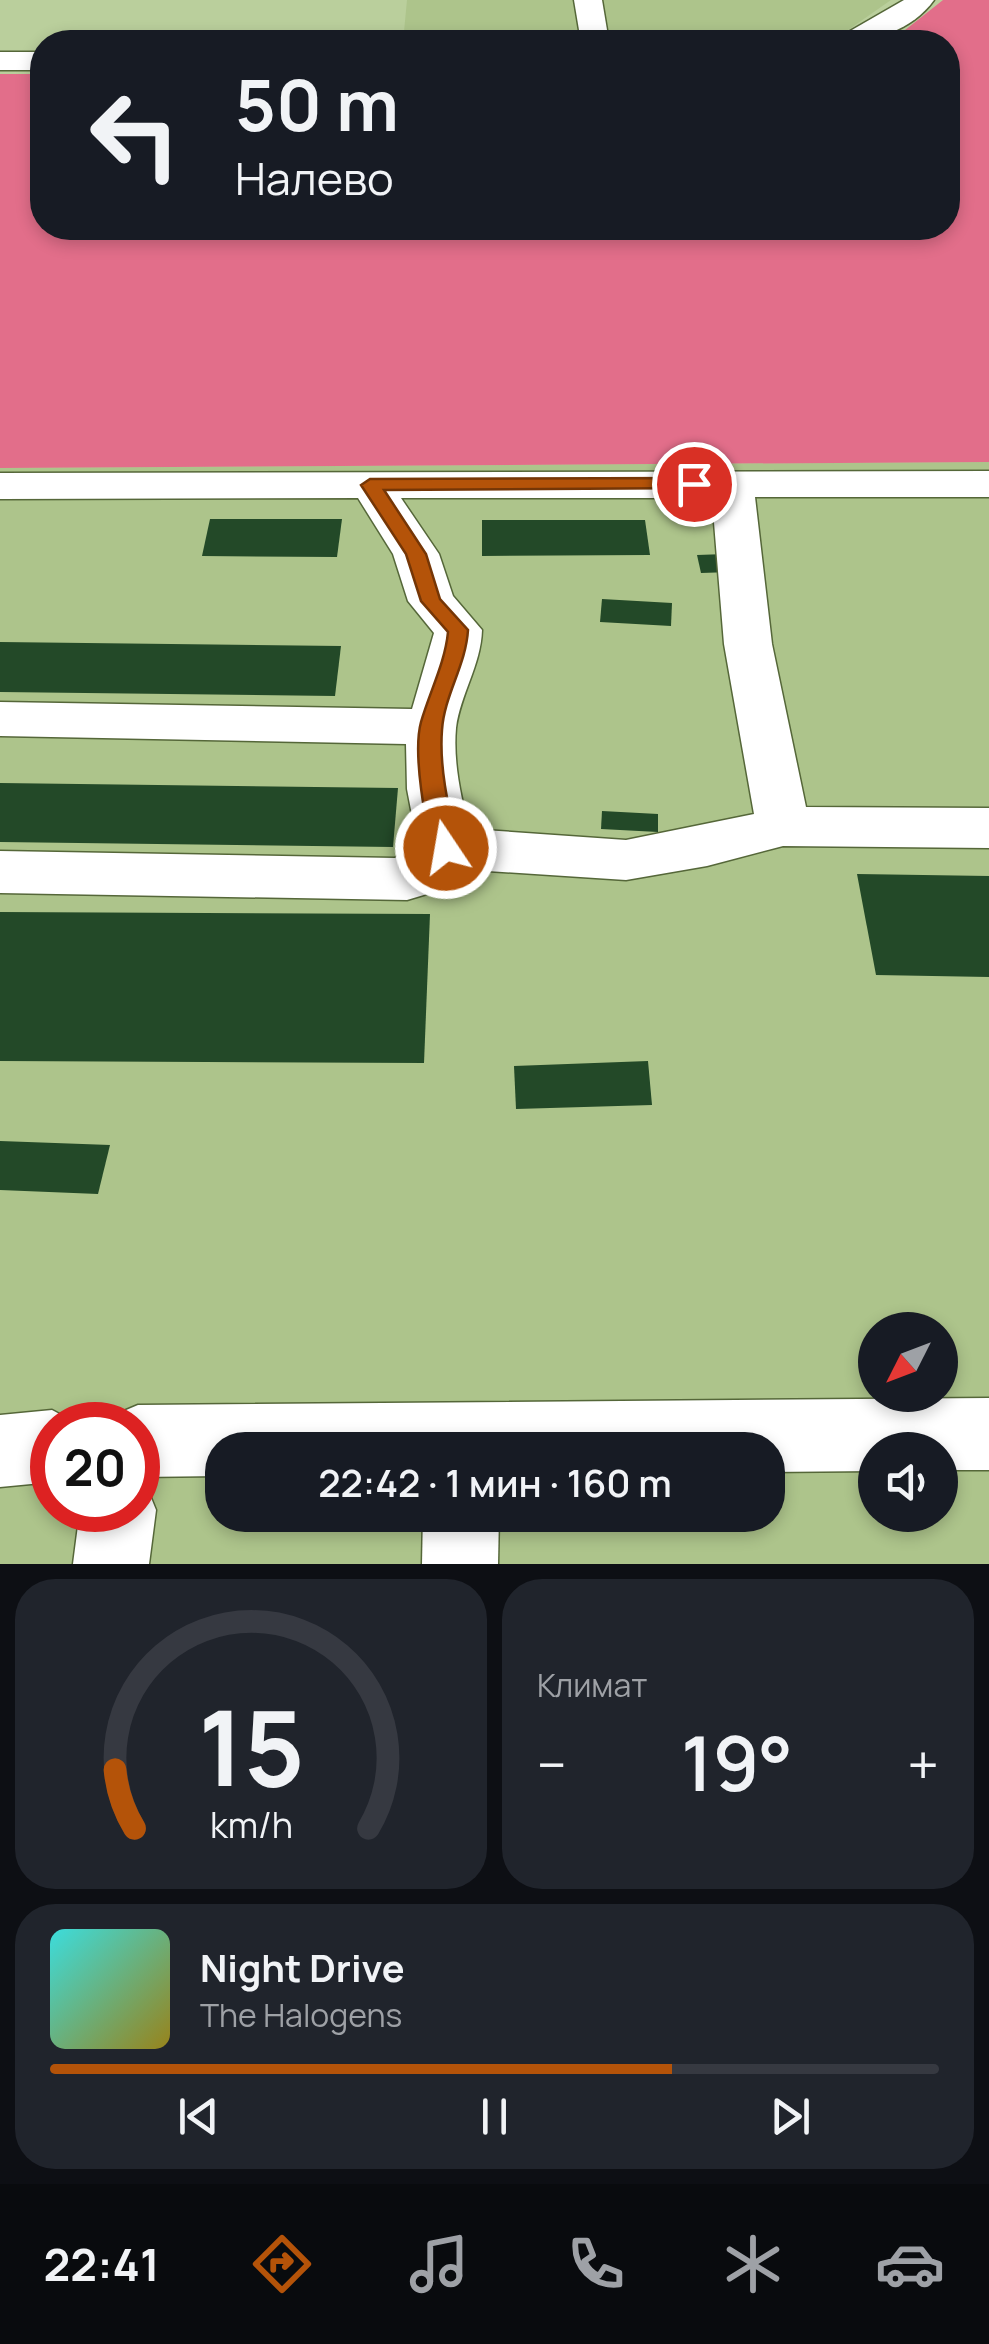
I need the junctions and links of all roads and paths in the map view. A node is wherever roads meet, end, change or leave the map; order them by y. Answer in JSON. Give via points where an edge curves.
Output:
{"nodes":[{"id":1,"x":588,"y":0,"type":"edge"},
{"id":2,"x":920,"y":0,"type":"edge"},
{"id":3,"x":846,"y":28,"type":"edge"},
{"id":4,"x":593,"y":30,"type":"edge"},
{"id":5,"x":0,"y":61,"type":"edge"},
{"id":6,"x":30,"y":62,"type":"edge"},
{"id":7,"x":732,"y":484,"type":"junction"},
{"id":8,"x":989,"y":484,"type":"edge"},
{"id":9,"x":370,"y":485,"type":"junction"},
{"id":10,"x":0,"y":486,"type":"edge"},
{"id":11,"x":0,"y":719,"type":"edge"},
{"id":12,"x":430,"y":727,"type":"junction"},
{"id":13,"x":782,"y":826,"type":"junction"},
{"id":14,"x":989,"y":828,"type":"edge"},
{"id":15,"x":446,"y":848,"type":"junction"},
{"id":16,"x":0,"y":872,"type":"edge"},
{"id":17,"x":989,"y":1434,"type":"edge"},
{"id":18,"x":785,"y":1438,"type":"edge"},
{"id":19,"x":160,"y":1440,"type":"edge"},
{"id":20,"x":205,"y":1441,"type":"edge"},
{"id":21,"x":30,"y":1448,"type":"edge"},
{"id":22,"x":0,"y":1450,"type":"edge"},
{"id":23,"x":115,"y":1532,"type":"edge"},
{"id":24,"x":461,"y":1532,"type":"edge"},
{"id":25,"x":111,"y":1564,"type":"edge"},
{"id":26,"x":460,"y":1564,"type":"edge"}],
"edges":[{"from":1,"to":4,"type":"lane"},
{"from":2,"to":3,"type":"lane","via":[[908,12]]},
{"from":5,"to":6,"type":"lane"},
{"from":7,"to":8,"type":"lane"},
{"from":7,"to":9,"type":"lane"},
{"from":7,"to":13,"type":"lane","via":[[748,644]]},
{"from":9,"to":10,"type":"lane"},
{"from":9,"to":12,"type":"lane","via":[[416,554],[431,601],[458,630]]},
{"from":11,"to":12,"type":"lane"},
{"from":12,"to":15,"type":"lane","via":[[433,789]]},
{"from":13,"to":14,"type":"lane"},
{"from":13,"to":15,"type":"lane","via":[[626,860]]},
{"from":15,"to":16,"type":"lane","via":[[408,879]]},
{"from":17,"to":18,"type":"lane"},
{"from":19,"to":20,"type":"lane"},
{"from":21,"to":22,"type":"lane"},
{"from":23,"to":25,"type":"lane"},
{"from":24,"to":26,"type":"lane"}]}
